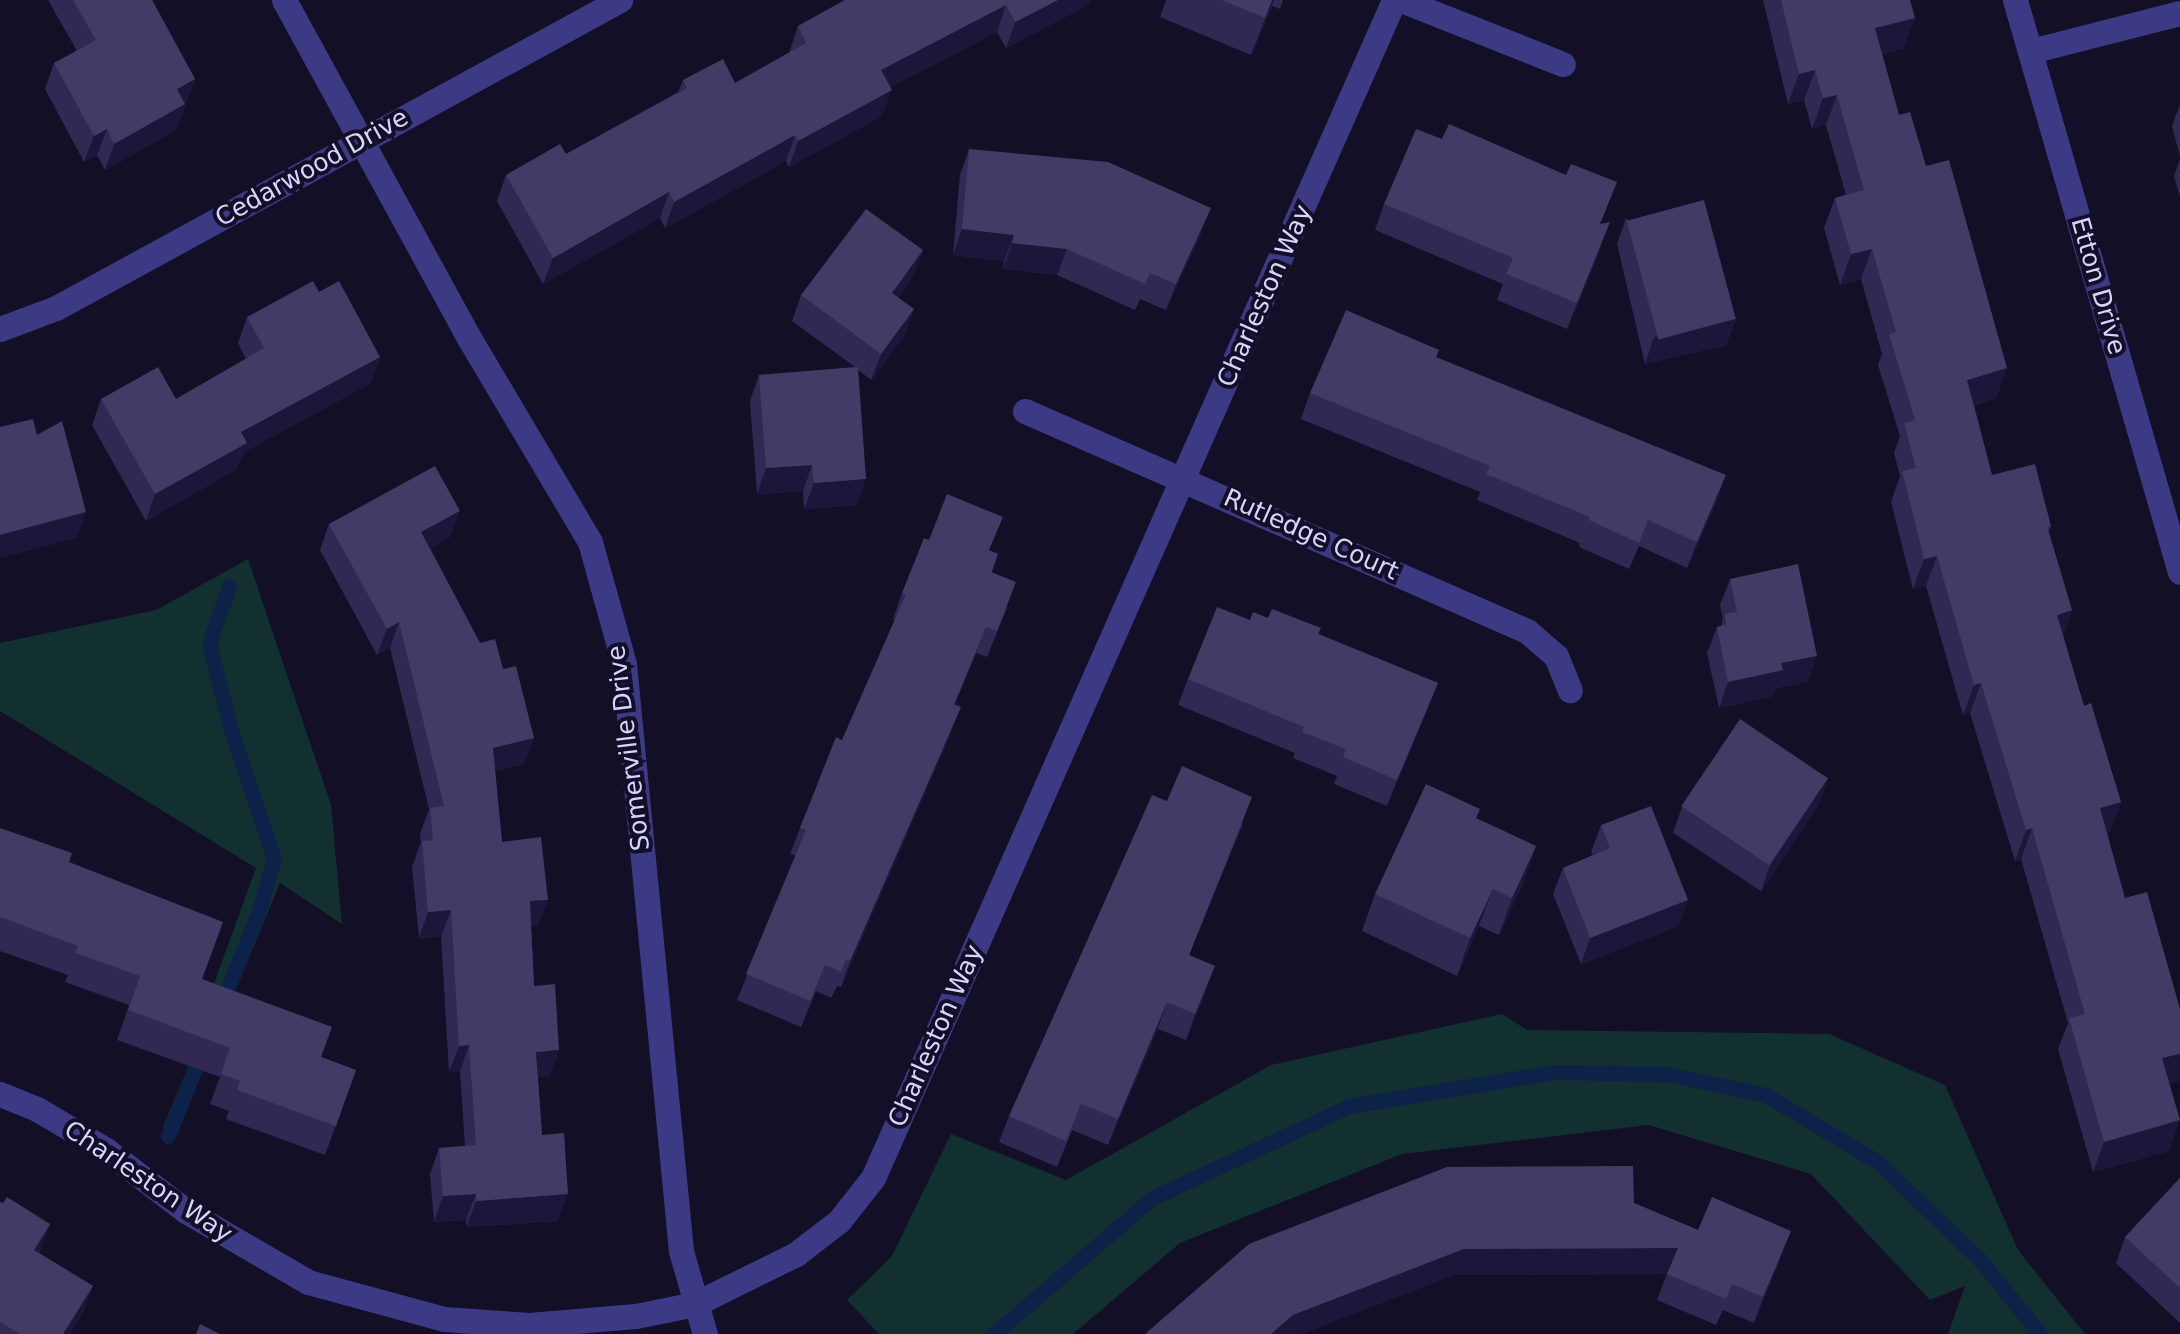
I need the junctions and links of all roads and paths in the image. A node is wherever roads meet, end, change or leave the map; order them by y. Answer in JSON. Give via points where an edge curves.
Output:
{"nodes":[{"id":1,"x":284,"y":0,"type":"edge"},
{"id":2,"x":620,"y":0,"type":"edge"},
{"id":3,"x":1397,"y":0,"type":"edge"},
{"id":4,"x":2016,"y":0,"type":"edge"},
{"id":5,"x":2180,"y":13,"type":"edge"},
{"id":6,"x":2031,"y":51,"type":"junction"},
{"id":7,"x":1563,"y":64,"type":"dead end"},
{"id":8,"x":362,"y":140,"type":"junction"},
{"id":9,"x":0,"y":329,"type":"edge"},
{"id":10,"x":1025,"y":412,"type":"dead end"},
{"id":11,"x":1185,"y":480,"type":"junction"},
{"id":12,"x":2180,"y":572,"type":"edge"},
{"id":13,"x":1570,"y":690,"type":"dead end"},
{"id":14,"x":0,"y":1094,"type":"edge"},
{"id":15,"x":695,"y":1304,"type":"junction"},
{"id":16,"x":706,"y":1334,"type":"edge"}],
"edges":[{"from":1,"to":8,"type":"street","name":"Somerville Drive"},
{"from":2,"to":8,"type":"street","name":"Cedarwood Drive"},
{"from":3,"to":7,"type":"street"},
{"from":3,"to":11,"type":"street","name":"Charleston Way"},
{"from":4,"to":6,"type":"street","name":"Etton Drive"},
{"from":5,"to":6,"type":"street"},
{"from":6,"to":12,"type":"street","name":"Etton Drive"},
{"from":8,"to":9,"type":"street","name":"Cedarwood Drive","via":[[56,308]]},
{"from":8,"to":15,"type":"street","name":"Somerville Drive","via":[[590,542],[624,664],[681,1251]]},
{"from":10,"to":11,"type":"street","name":"Rutledge Court"},
{"from":11,"to":13,"type":"street","name":"Rutledge Court","via":[[1528,631],[1556,656]]},
{"from":11,"to":15,"type":"street","name":"Charleston Way","via":[[873,1178],[839,1222],[796,1254]]},
{"from":14,"to":15,"type":"street","name":"Charleston Way","via":[[106,1150],[186,1211],[308,1282],[444,1319],[529,1325]]},
{"from":15,"to":16,"type":"street","name":"Somerville Drive"}]}
